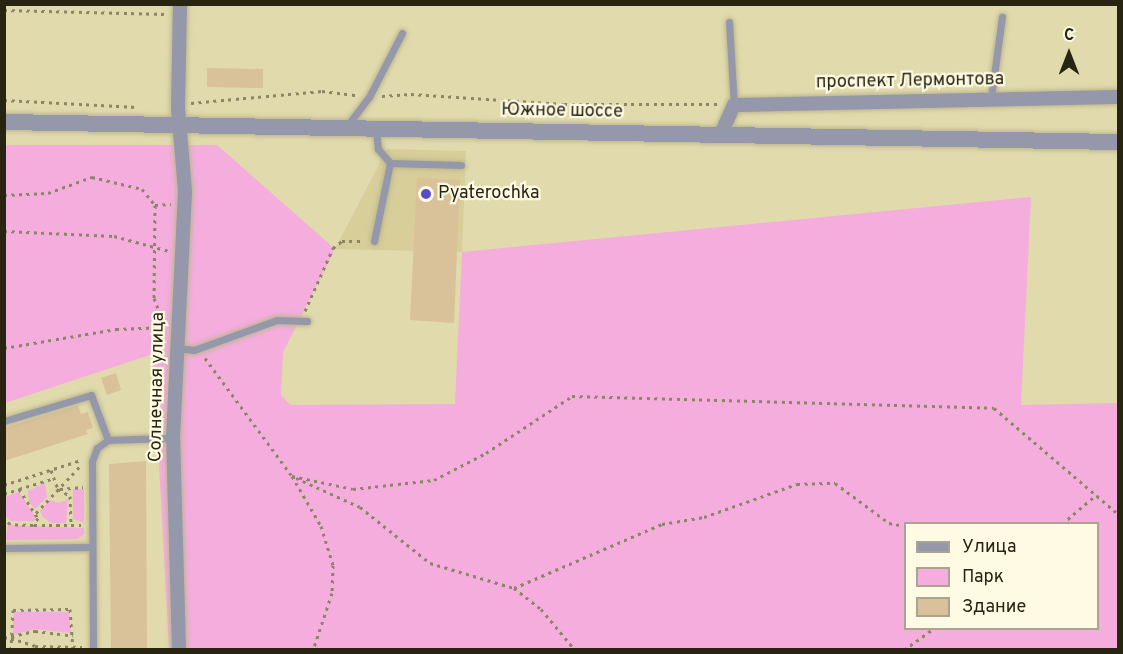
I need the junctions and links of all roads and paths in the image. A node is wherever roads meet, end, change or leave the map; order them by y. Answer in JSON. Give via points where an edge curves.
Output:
{"nodes":[{"id":1,"x":180,"y":9,"type":"edge"},
{"id":2,"x":4,"y":10,"type":"edge"},
{"id":3,"x":1002,"y":17,"type":"dead end"},
{"id":4,"x":729,"y":22,"type":"dead end"},
{"id":5,"x":402,"y":33,"type":"dead end"},
{"id":6,"x":369,"y":97,"type":"junction"},
{"id":7,"x":1119,"y":97,"type":"edge"},
{"id":8,"x":991,"y":98,"type":"junction"},
{"id":9,"x":4,"y":100,"type":"edge"},
{"id":10,"x":734,"y":105,"type":"junction"},
{"id":11,"x":178,"y":108,"type":"junction"},
{"id":12,"x":148,"y":109,"type":"dead end"},
{"id":13,"x":4,"y":122,"type":"edge"},
{"id":14,"x":179,"y":125,"type":"junction"},
{"id":15,"x":346,"y":128,"type":"junction"},
{"id":16,"x":376,"y":128,"type":"junction"},
{"id":17,"x":721,"y":134,"type":"junction"},
{"id":18,"x":1119,"y":142,"type":"edge"},
{"id":19,"x":390,"y":163,"type":"junction"},
{"id":20,"x":461,"y":165,"type":"dead end"},
{"id":21,"x":4,"y":195,"type":"edge"},
{"id":22,"x":184,"y":204,"type":"junction"},
{"id":23,"x":155,"y":205,"type":"junction"},
{"id":24,"x":4,"y":231,"type":"edge"},
{"id":25,"x":374,"y":241,"type":"joint"},
{"id":26,"x":154,"y":247,"type":"junction"},
{"id":27,"x":294,"y":321,"type":"junction"},
{"id":28,"x":308,"y":321,"type":"dead end"},
{"id":29,"x":4,"y":348,"type":"edge"},
{"id":30,"x":175,"y":348,"type":"junction"},
{"id":31,"x":194,"y":350,"type":"junction"},
{"id":32,"x":4,"y":421,"type":"edge"},
{"id":33,"x":173,"y":438,"type":"junction"},
{"id":34,"x":108,"y":440,"type":"junction"},
{"id":35,"x":51,"y":470,"type":"junction"},
{"id":36,"x":292,"y":476,"type":"junction"},
{"id":37,"x":54,"y":478,"type":"junction"},
{"id":38,"x":4,"y":485,"type":"edge"},
{"id":39,"x":92,"y":487,"type":"junction"},
{"id":40,"x":19,"y":489,"type":"junction"},
{"id":41,"x":58,"y":489,"type":"junction"},
{"id":42,"x":4,"y":494,"type":"edge"},
{"id":43,"x":1096,"y":495,"type":"junction"},
{"id":44,"x":36,"y":513,"type":"junction"},
{"id":45,"x":1119,"y":514,"type":"edge"},
{"id":46,"x":6,"y":520,"type":"edge"},
{"id":47,"x":1064,"y":522,"type":"edge"},
{"id":48,"x":33,"y":525,"type":"junction"},
{"id":49,"x":71,"y":525,"type":"junction"},
{"id":50,"x":92,"y":525,"type":"junction"},
{"id":51,"x":4,"y":526,"type":"edge"},
{"id":52,"x":904,"y":526,"type":"edge"},
{"id":53,"x":6,"y":548,"type":"dead end"},
{"id":54,"x":92,"y":548,"type":"junction"},
{"id":55,"x":514,"y":588,"type":"junction"},
{"id":56,"x":931,"y":630,"type":"edge"},
{"id":57,"x":73,"y":636,"type":"junction"},
{"id":58,"x":4,"y":638,"type":"edge"},
{"id":59,"x":10,"y":638,"type":"junction"},
{"id":60,"x":73,"y":648,"type":"edge"},
{"id":61,"x":11,"y":650,"type":"edge"},
{"id":62,"x":93,"y":650,"type":"edge"},
{"id":63,"x":179,"y":650,"type":"edge"},
{"id":64,"x":313,"y":650,"type":"edge"},
{"id":65,"x":575,"y":650,"type":"edge"},
{"id":66,"x":904,"y":650,"type":"edge"}],
"edges":[{"from":1,"to":2,"type":"path"},
{"from":1,"to":11,"type":"street","name":"Солнечная улица"},
{"from":3,"to":8,"type":"lane"},
{"from":4,"to":10,"type":"lane"},
{"from":5,"to":6,"type":"lane"},
{"from":6,"to":10,"type":"path","via":[[411,94],[564,104]]},
{"from":6,"to":11,"type":"path","via":[[322,91],[274,99],[197,101]]},
{"from":6,"to":15,"type":"lane"},
{"from":7,"to":8,"type":"street","name":"проспект Лермонтова"},
{"from":8,"to":10,"type":"street","name":"проспект Лермонтова"},
{"from":9,"to":12,"type":"path","via":[[112,103]]},
{"from":10,"to":17,"type":"street"},
{"from":11,"to":14,"type":"street","name":"Солнечная улица"},
{"from":13,"to":14,"type":"street","name":"Южное шоссе"},
{"from":14,"to":15,"type":"street","name":"Южное шоссе"},
{"from":14,"to":22,"type":"street","name":"Солнечная улица"},
{"from":15,"to":16,"type":"street","name":"Южное шоссе"},
{"from":16,"to":17,"type":"street","name":"Южное шоссе"},
{"from":16,"to":19,"type":"lane","via":[[378,149]]},
{"from":17,"to":18,"type":"street","name":"Южное шоссе"},
{"from":19,"to":20,"type":"lane"},
{"from":19,"to":25,"type":"lane"},
{"from":21,"to":23,"type":"path","via":[[48,193],[92,177],[142,189]]},
{"from":22,"to":23,"type":"path"},
{"from":22,"to":30,"type":"street","name":"Солнечная улица"},
{"from":23,"to":26,"type":"path"},
{"from":24,"to":26,"type":"path","via":[[114,237]]},
{"from":25,"to":27,"type":"path","via":[[342,241],[333,248],[304,312]]},
{"from":26,"to":29,"type":"path","via":[[154,298],[168,327],[116,329]]},
{"from":27,"to":28,"type":"lane"},
{"from":27,"to":31,"type":"lane","via":[[277,320]]},
{"from":30,"to":31,"type":"lane"},
{"from":30,"to":33,"type":"street","name":"Солнечная улица"},
{"from":31,"to":36,"type":"path","via":[[214,366]]},
{"from":32,"to":34,"type":"lane","via":[[91,395]]},
{"from":33,"to":34,"type":"lane"},
{"from":33,"to":63,"type":"street","name":"Солнечная улица"},
{"from":34,"to":39,"type":"lane","via":[[97,448],[92,461]]},
{"from":35,"to":37,"type":"path"},
{"from":35,"to":38,"type":"path"},
{"from":35,"to":41,"type":"path","via":[[88,458]]},
{"from":36,"to":43,"type":"path","via":[[353,489],[434,480],[486,453],[572,396],[783,399],[994,408]]},
{"from":36,"to":55,"type":"path","via":[[360,507],[430,563]]},
{"from":36,"to":64,"type":"path","via":[[321,526],[333,565],[332,593]]},
{"from":37,"to":40,"type":"path"},
{"from":37,"to":41,"type":"path"},
{"from":39,"to":41,"type":"path"},
{"from":39,"to":50,"type":"lane"},
{"from":40,"to":42,"type":"path"},
{"from":40,"to":44,"type":"path"},
{"from":41,"to":44,"type":"path"},
{"from":41,"to":49,"type":"path","via":[[70,496]]},
{"from":43,"to":45,"type":"path"},
{"from":43,"to":47,"type":"path"},
{"from":44,"to":48,"type":"path","via":[[38,518]]},
{"from":46,"to":48,"type":"path"},
{"from":46,"to":51,"type":"path"},
{"from":48,"to":49,"type":"path"},
{"from":49,"to":50,"type":"path"},
{"from":50,"to":54,"type":"lane"},
{"from":52,"to":55,"type":"path","via":[[889,523],[835,483],[797,484],[704,517],[662,524]]},
{"from":53,"to":54,"type":"lane"},
{"from":54,"to":62,"type":"lane"},
{"from":55,"to":65,"type":"path","via":[[541,609]]},
{"from":56,"to":66,"type":"path"},
{"from":57,"to":59,"type":"path","via":[[34,631]]},
{"from":57,"to":59,"type":"path","via":[[70,609],[13,610]]},
{"from":57,"to":60,"type":"path"},
{"from":58,"to":59,"type":"path"},
{"from":59,"to":60,"type":"path","via":[[35,646]]},
{"from":59,"to":61,"type":"path"}]}
